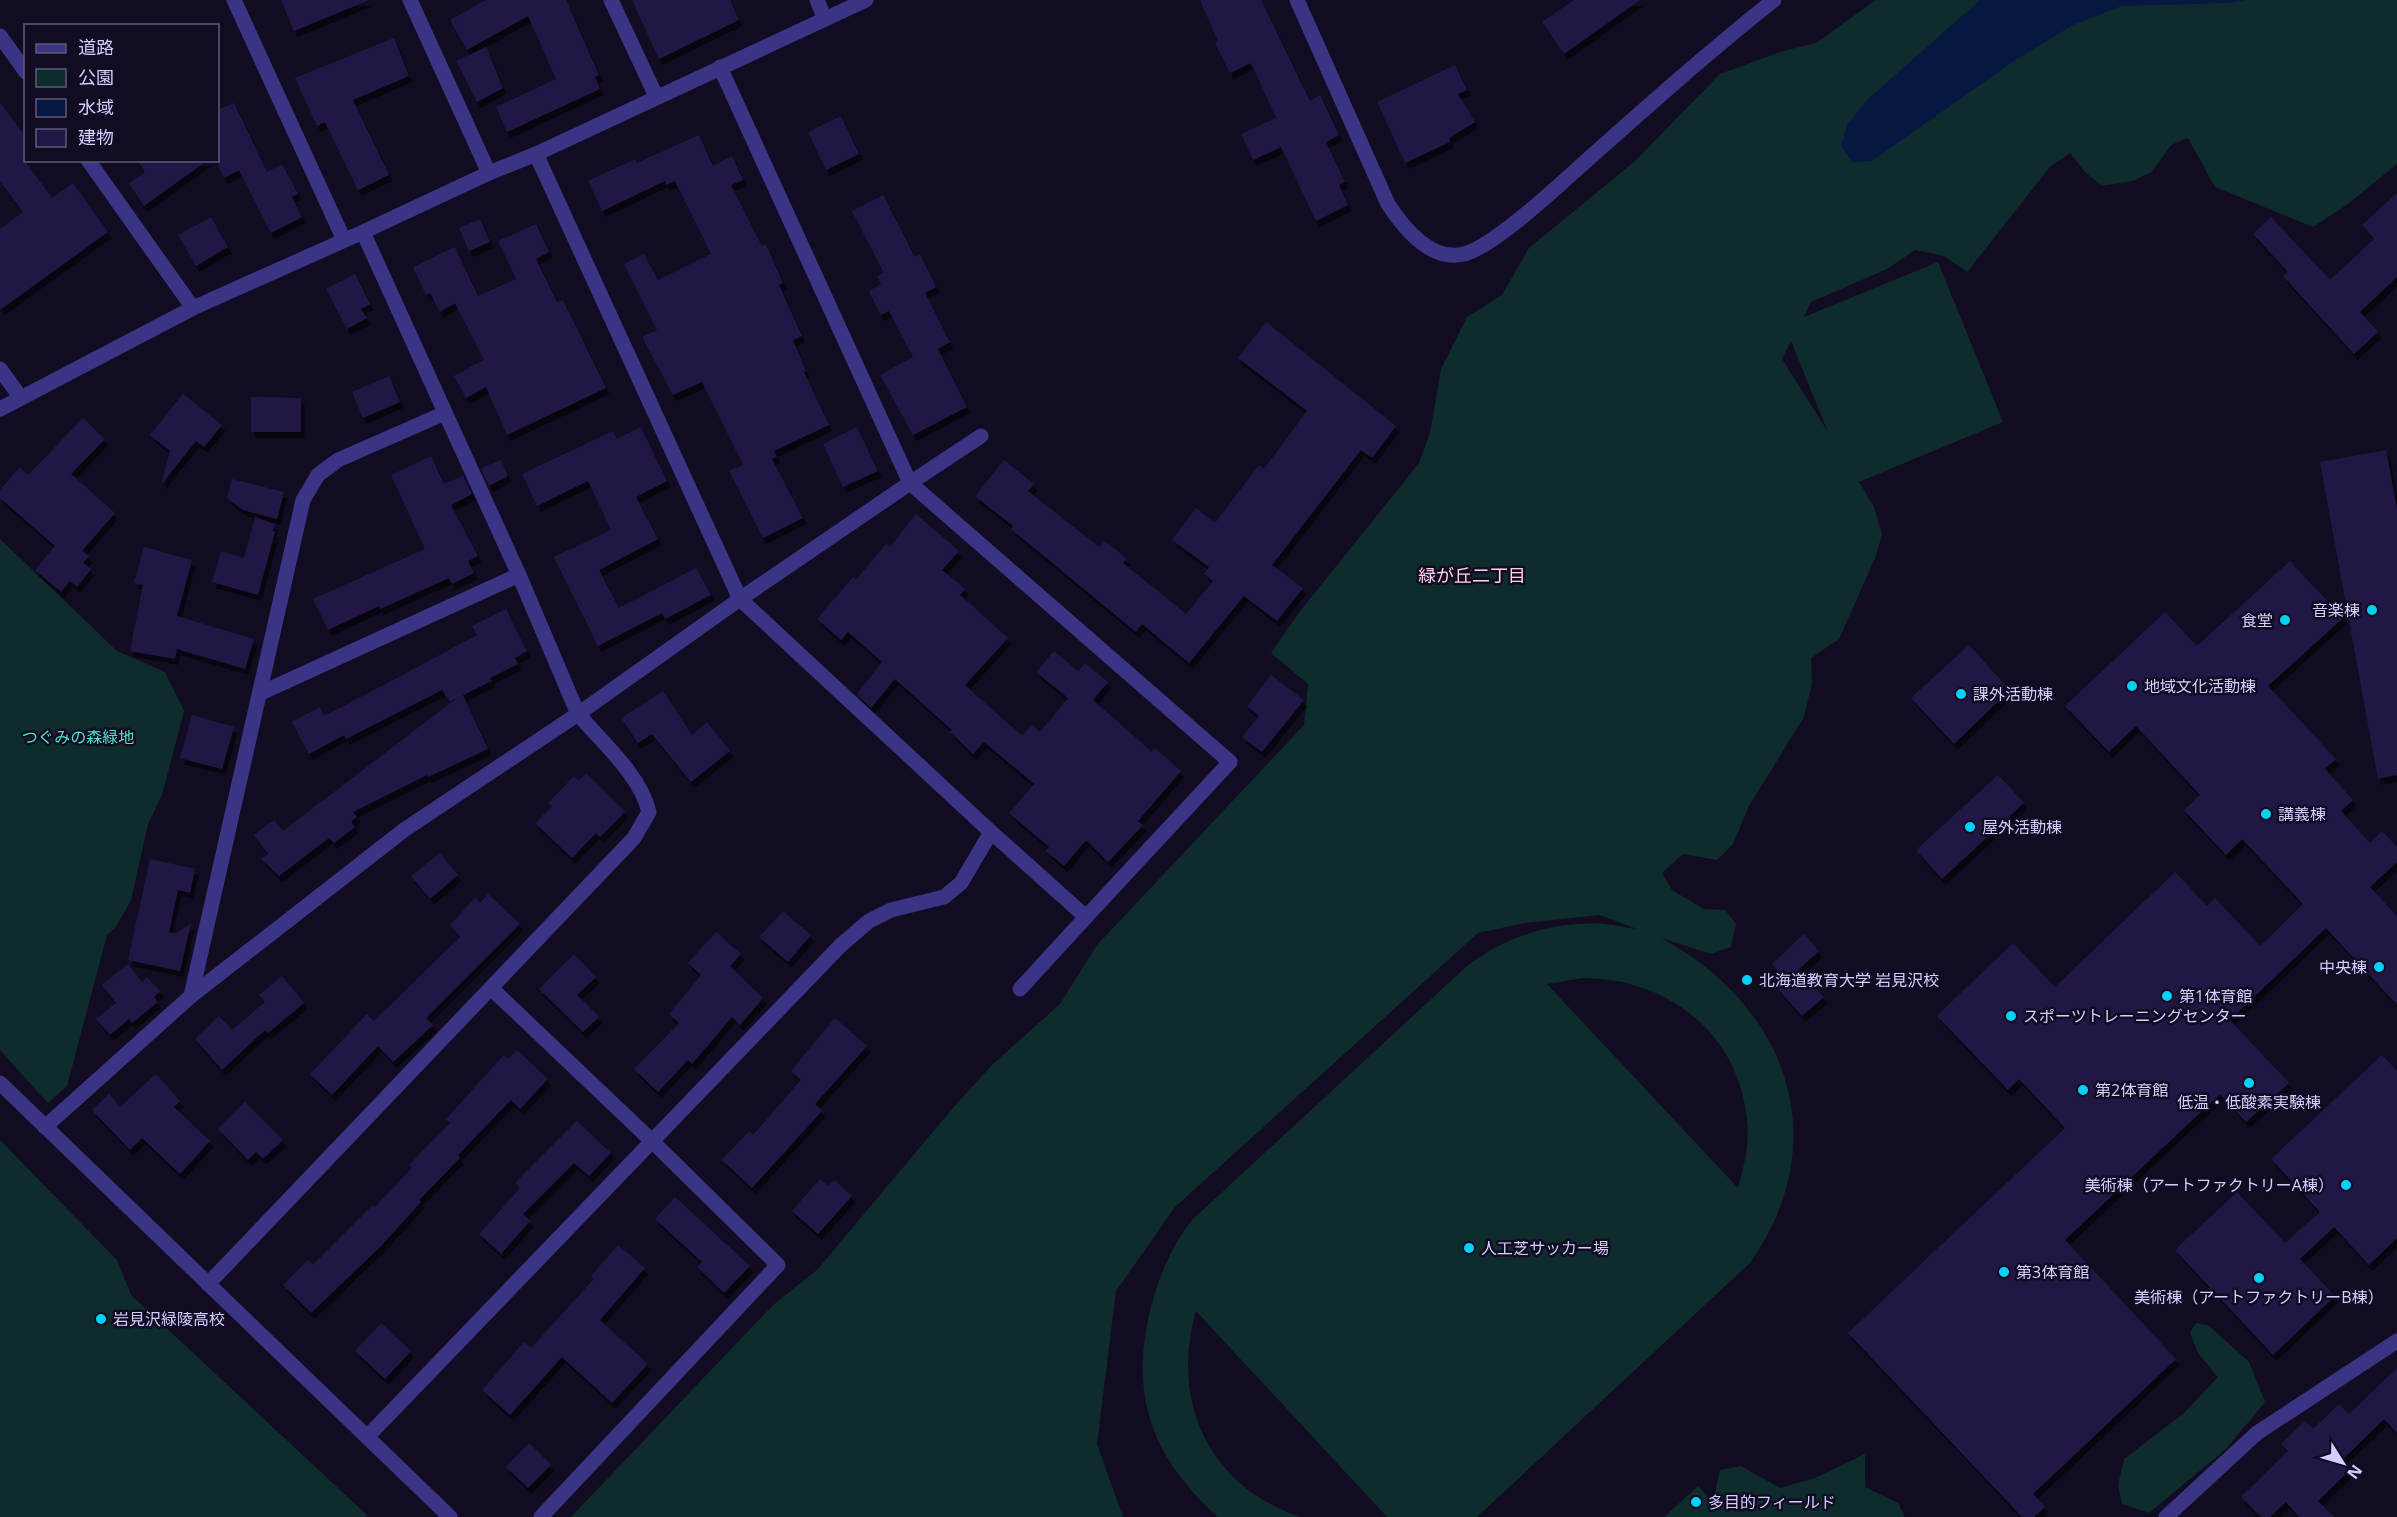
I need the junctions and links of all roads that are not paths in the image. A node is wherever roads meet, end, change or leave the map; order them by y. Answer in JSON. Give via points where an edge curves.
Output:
{"nodes":[{"id":1,"x":234,"y":0,"type":"edge"},
{"id":2,"x":410,"y":0,"type":"edge"},
{"id":3,"x":611,"y":0,"type":"edge"},
{"id":4,"x":816,"y":0,"type":"edge"},
{"id":5,"x":866,"y":0,"type":"edge"},
{"id":6,"x":1297,"y":0,"type":"edge"},
{"id":7,"x":1774,"y":0,"type":"edge"},
{"id":8,"x":825,"y":19,"type":"junction"},
{"id":9,"x":0,"y":36,"type":"edge"},
{"id":10,"x":720,"y":68,"type":"junction"},
{"id":11,"x":24,"y":69,"type":"edge"},
{"id":12,"x":657,"y":96,"type":"junction"},
{"id":13,"x":536,"y":154,"type":"junction"},
{"id":14,"x":89,"y":162,"type":"edge"},
{"id":15,"x":489,"y":173,"type":"junction"},
{"id":16,"x":363,"y":232,"type":"junction"},
{"id":17,"x":344,"y":240,"type":"junction"},
{"id":18,"x":193,"y":308,"type":"junction"},
{"id":19,"x":0,"y":369,"type":"edge"},
{"id":20,"x":21,"y":398,"type":"junction"},
{"id":21,"x":0,"y":409,"type":"edge"},
{"id":22,"x":445,"y":413,"type":"junction"},
{"id":23,"x":981,"y":436,"type":"dead end"},
{"id":24,"x":910,"y":483,"type":"junction"},
{"id":25,"x":519,"y":576,"type":"junction"},
{"id":26,"x":740,"y":599,"type":"junction"},
{"id":27,"x":261,"y":693,"type":"junction"},
{"id":28,"x":578,"y":714,"type":"junction"},
{"id":29,"x":991,"y":832,"type":"junction"},
{"id":30,"x":1086,"y":917,"type":"junction"},
{"id":31,"x":491,"y":988,"type":"junction"},
{"id":32,"x":1020,"y":989,"type":"dead end"},
{"id":33,"x":191,"y":996,"type":"junction"},
{"id":34,"x":0,"y":1083,"type":"edge"},
{"id":35,"x":45,"y":1127,"type":"junction"},
{"id":36,"x":653,"y":1142,"type":"junction"},
{"id":37,"x":208,"y":1284,"type":"junction"},
{"id":38,"x":2397,"y":1341,"type":"edge"},
{"id":39,"x":368,"y":1437,"type":"junction"},
{"id":40,"x":450,"y":1517,"type":"edge"},
{"id":41,"x":541,"y":1517,"type":"edge"},
{"id":42,"x":2166,"y":1517,"type":"edge"}],
"edges":[{"from":1,"to":17,"type":"street"},
{"from":2,"to":15,"type":"street"},
{"from":3,"to":12,"type":"street"},
{"from":4,"to":8,"type":"street"},
{"from":5,"to":8,"type":"street"},
{"from":6,"to":7,"type":"street","via":[[1388,204],[1414,237],[1450,255],[1477,249],[1530,209]]},
{"from":8,"to":10,"type":"street"},
{"from":9,"to":11,"type":"street"},
{"from":10,"to":12,"type":"street"},
{"from":10,"to":24,"type":"street"},
{"from":12,"to":13,"type":"street"},
{"from":13,"to":15,"type":"street"},
{"from":13,"to":26,"type":"street"},
{"from":14,"to":18,"type":"street"},
{"from":15,"to":16,"type":"street"},
{"from":16,"to":17,"type":"street"},
{"from":16,"to":22,"type":"street"},
{"from":17,"to":18,"type":"street"},
{"from":18,"to":20,"type":"street"},
{"from":19,"to":20,"type":"street"},
{"from":20,"to":21,"type":"street"},
{"from":22,"to":25,"type":"street"},
{"from":22,"to":27,"type":"street","via":[[338,460],[318,475],[303,500]]},
{"from":23,"to":24,"type":"street"},
{"from":24,"to":26,"type":"street"},
{"from":24,"to":30,"type":"street","via":[[1230,762]]},
{"from":25,"to":27,"type":"street"},
{"from":25,"to":28,"type":"street"},
{"from":26,"to":28,"type":"street"},
{"from":26,"to":29,"type":"street"},
{"from":27,"to":33,"type":"street"},
{"from":28,"to":31,"type":"street","via":[[639,786],[648,812],[634,838]]},
{"from":28,"to":33,"type":"street","via":[[404,830]]},
{"from":29,"to":30,"type":"street"},
{"from":29,"to":36,"type":"street","via":[[962,883],[944,897],[891,910],[869,921],[841,945]]},
{"from":30,"to":32,"type":"street"},
{"from":31,"to":36,"type":"street"},
{"from":31,"to":37,"type":"street"},
{"from":33,"to":35,"type":"street"},
{"from":34,"to":35,"type":"street"},
{"from":35,"to":37,"type":"street"},
{"from":36,"to":39,"type":"street"},
{"from":36,"to":41,"type":"street","via":[[777,1265]]},
{"from":37,"to":39,"type":"street"},
{"from":38,"to":42,"type":"street","via":[[2257,1433]]},
{"from":39,"to":40,"type":"street"}]}
